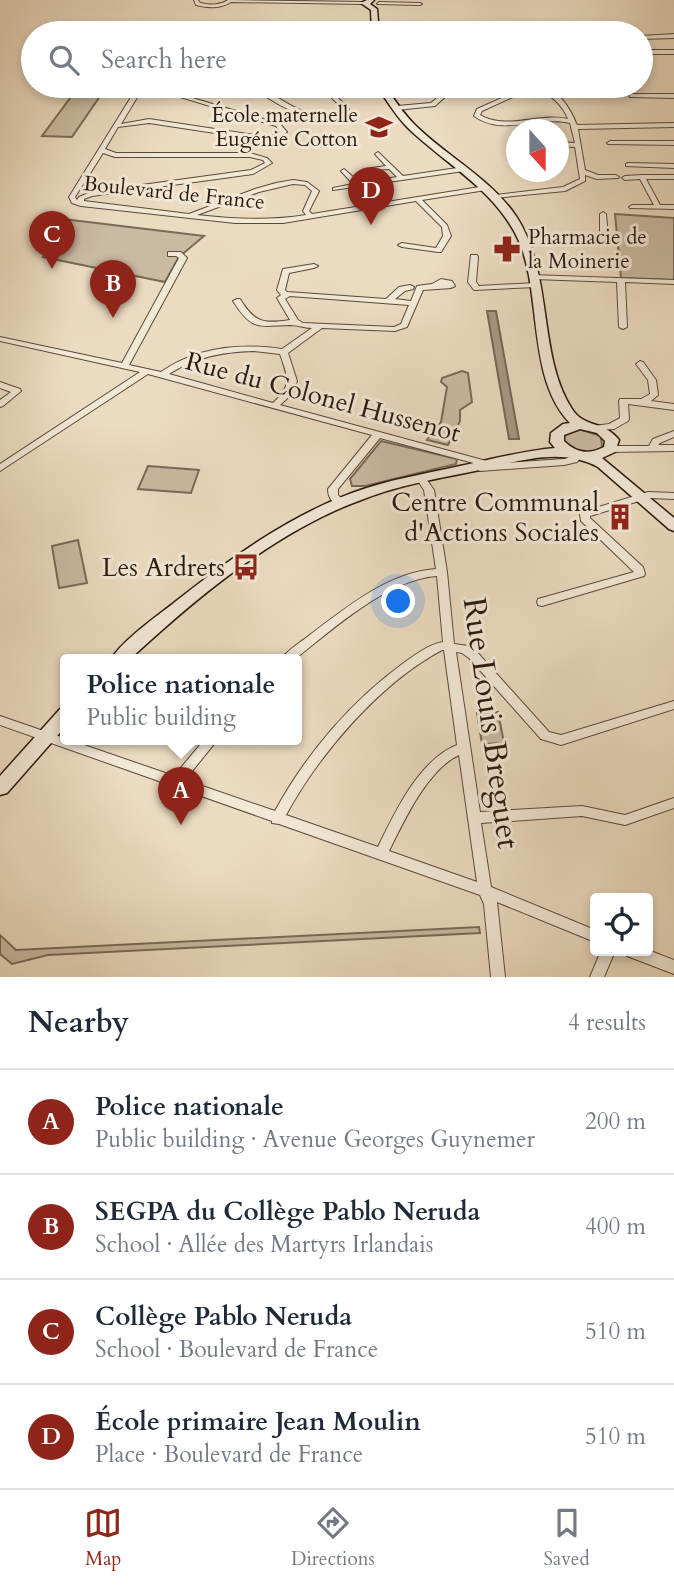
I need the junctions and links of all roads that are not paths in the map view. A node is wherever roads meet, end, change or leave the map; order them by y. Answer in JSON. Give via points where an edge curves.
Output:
{"nodes":[{"id":1,"x":196,"y":0,"type":"edge"},
{"id":2,"x":231,"y":0,"type":"edge"},
{"id":3,"x":370,"y":3,"type":"edge"},
{"id":4,"x":419,"y":4,"type":"dead end"},
{"id":5,"x":374,"y":21,"type":"edge"},
{"id":6,"x":674,"y":36,"type":"edge"},
{"id":7,"x":653,"y":37,"type":"edge"},
{"id":8,"x":653,"y":52,"type":"edge"},
{"id":9,"x":674,"y":52,"type":"edge"},
{"id":10,"x":653,"y":96,"type":"edge"},
{"id":11,"x":674,"y":96,"type":"edge"},
{"id":12,"x":134,"y":98,"type":"edge"},
{"id":13,"x":187,"y":98,"type":"edge"},
{"id":14,"x":276,"y":98,"type":"edge"},
{"id":15,"x":334,"y":98,"type":"edge"},
{"id":16,"x":390,"y":98,"type":"edge"},
{"id":17,"x":441,"y":98,"type":"edge"},
{"id":18,"x":506,"y":98,"type":"edge"},
{"id":19,"x":560,"y":98,"type":"edge"},
{"id":20,"x":397,"y":108,"type":"junction"},
{"id":21,"x":573,"y":122,"type":"junction"},
{"id":22,"x":674,"y":125,"type":"edge"},
{"id":23,"x":116,"y":126,"type":"junction"},
{"id":24,"x":610,"y":143,"type":"dead end"},
{"id":25,"x":674,"y":143,"type":"edge"},
{"id":26,"x":569,"y":145,"type":"edge"},
{"id":27,"x":576,"y":145,"type":"junction"},
{"id":28,"x":101,"y":150,"type":"junction"},
{"id":29,"x":378,"y":154,"type":"dead end"},
{"id":30,"x":628,"y":165,"type":"dead end"},
{"id":31,"x":674,"y":166,"type":"edge"},
{"id":32,"x":389,"y":167,"type":"junction"},
{"id":33,"x":374,"y":169,"type":"dead end"},
{"id":34,"x":464,"y":169,"type":"junction"},
{"id":35,"x":581,"y":171,"type":"junction"},
{"id":36,"x":344,"y":172,"type":"dead end"},
{"id":37,"x":597,"y":177,"type":"junction"},
{"id":38,"x":616,"y":177,"type":"dead end"},
{"id":39,"x":625,"y":177,"type":"dead end"},
{"id":40,"x":642,"y":177,"type":"junction"},
{"id":41,"x":674,"y":177,"type":"edge"},
{"id":42,"x":402,"y":178,"type":"junction"},
{"id":43,"x":583,"y":180,"type":"junction"},
{"id":44,"x":358,"y":186,"type":"junction"},
{"id":45,"x":486,"y":188,"type":"junction"},
{"id":46,"x":335,"y":189,"type":"dead end"},
{"id":47,"x":496,"y":197,"type":"junction"},
{"id":48,"x":417,"y":199,"type":"junction"},
{"id":49,"x":81,"y":204,"type":"junction"},
{"id":50,"x":632,"y":207,"type":"dead end"},
{"id":51,"x":658,"y":207,"type":"junction"},
{"id":52,"x":674,"y":207,"type":"edge"},
{"id":53,"x":603,"y":214,"type":"dead end"},
{"id":54,"x":182,"y":215,"type":"junction"},
{"id":55,"x":310,"y":216,"type":"junction"},
{"id":56,"x":525,"y":242,"type":"junction"},
{"id":57,"x":402,"y":245,"type":"dead end"},
{"id":58,"x":170,"y":254,"type":"dead end"},
{"id":59,"x":474,"y":257,"type":"dead end"},
{"id":60,"x":314,"y":266,"type":"dead end"},
{"id":61,"x":621,"y":280,"type":"junction"},
{"id":62,"x":535,"y":281,"type":"junction"},
{"id":63,"x":674,"y":282,"type":"edge"},
{"id":64,"x":436,"y":286,"type":"dead end"},
{"id":65,"x":410,"y":287,"type":"dead end"},
{"id":66,"x":284,"y":294,"type":"junction"},
{"id":67,"x":237,"y":301,"type":"dead end"},
{"id":68,"x":387,"y":302,"type":"junction"},
{"id":69,"x":412,"y":303,"type":"junction"},
{"id":70,"x":295,"y":322,"type":"junction"},
{"id":71,"x":320,"y":326,"type":"junction"},
{"id":72,"x":623,"y":327,"type":"dead end"},
{"id":73,"x":0,"y":339,"type":"edge"},
{"id":74,"x":284,"y":352,"type":"junction"},
{"id":75,"x":640,"y":364,"type":"dead end"},
{"id":76,"x":125,"y":365,"type":"junction"},
{"id":77,"x":147,"y":371,"type":"junction"},
{"id":78,"x":163,"y":375,"type":"junction"},
{"id":79,"x":0,"y":385,"type":"edge"},
{"id":80,"x":643,"y":402,"type":"junction"},
{"id":81,"x":0,"y":404,"type":"edge"},
{"id":82,"x":274,"y":406,"type":"junction"},
{"id":83,"x":674,"y":407,"type":"edge"},
{"id":84,"x":572,"y":423,"type":"junction"},
{"id":85,"x":378,"y":434,"type":"junction"},
{"id":86,"x":674,"y":434,"type":"edge"},
{"id":87,"x":597,"y":446,"type":"junction"},
{"id":88,"x":652,"y":448,"type":"junction"},
{"id":89,"x":674,"y":448,"type":"edge"},
{"id":90,"x":487,"y":464,"type":"junction"},
{"id":91,"x":0,"y":468,"type":"edge"},
{"id":92,"x":462,"y":470,"type":"junction"},
{"id":93,"x":421,"y":478,"type":"junction"},
{"id":94,"x":674,"y":496,"type":"edge"},
{"id":95,"x":640,"y":497,"type":"junction"},
{"id":96,"x":341,"y":503,"type":"junction"},
{"id":97,"x":674,"y":526,"type":"edge"},
{"id":98,"x":442,"y":572,"type":"junction"},
{"id":99,"x":542,"y":603,"type":"dead end"},
{"id":100,"x":449,"y":645,"type":"junction"},
{"id":101,"x":124,"y":654,"type":"edge"},
{"id":102,"x":294,"y":654,"type":"edge"},
{"id":103,"x":674,"y":705,"type":"edge"},
{"id":104,"x":0,"y":720,"type":"edge"},
{"id":105,"x":60,"y":720,"type":"edge"},
{"id":106,"x":46,"y":736,"type":"junction"},
{"id":107,"x":60,"y":741,"type":"edge"},
{"id":108,"x":71,"y":745,"type":"edge"},
{"id":109,"x":207,"y":745,"type":"edge"},
{"id":110,"x":463,"y":748,"type":"junction"},
{"id":111,"x":176,"y":782,"type":"junction"},
{"id":112,"x":0,"y":788,"type":"edge"},
{"id":113,"x":674,"y":803,"type":"edge"},
{"id":114,"x":474,"y":818,"type":"junction"},
{"id":115,"x":277,"y":819,"type":"junction"},
{"id":116,"x":381,"y":854,"type":"junction"},
{"id":117,"x":485,"y":891,"type":"junction"},
{"id":118,"x":590,"y":934,"type":"edge"},
{"id":119,"x":606,"y":956,"type":"edge"},
{"id":120,"x":645,"y":956,"type":"edge"},
{"id":121,"x":674,"y":967,"type":"edge"},
{"id":122,"x":495,"y":976,"type":"edge"},
{"id":123,"x":597,"y":977,"type":"edge"}],
"edges":[{"from":1,"to":2,"type":"street","via":[[210,6]]},
{"from":2,"to":3,"type":"street"},
{"from":3,"to":4,"type":"street"},
{"from":3,"to":5,"type":"street"},
{"from":6,"to":7,"type":"street"},
{"from":8,"to":9,"type":"street"},
{"from":10,"to":11,"type":"street"},
{"from":12,"to":23,"type":"street","name":"Boulevard de France"},
{"from":13,"to":23,"type":"street","via":[[283,127],[284,132],[261,138],[145,121]]},
{"from":14,"to":15,"type":"street","via":[[329,120],[346,116]]},
{"from":16,"to":20,"type":"street"},
{"from":17,"to":20,"type":"street","via":[[433,105]]},
{"from":18,"to":21,"type":"street","via":[[479,110],[477,116],[499,124],[553,117]]},
{"from":19,"to":21,"type":"street"},
{"from":20,"to":34,"type":"street"},
{"from":21,"to":22,"type":"street"},
{"from":21,"to":27,"type":"street"},
{"from":23,"to":28,"type":"street","name":"Boulevard de France"},
{"from":24,"to":25,"type":"street"},
{"from":26,"to":27,"type":"street"},
{"from":27,"to":35,"type":"street"},
{"from":28,"to":49,"type":"street","name":"Boulevard de France","via":[[72,197]]},
{"from":28,"to":49,"type":"street","via":[[115,155],[250,155],[269,163],[253,172],[91,194],[81,198]]},
{"from":29,"to":32,"type":"street"},
{"from":30,"to":31,"type":"street"},
{"from":32,"to":33,"type":"street"},
{"from":32,"to":42,"type":"street"},
{"from":34,"to":42,"type":"street"},
{"from":34,"to":45,"type":"street"},
{"from":35,"to":37,"type":"street"},
{"from":35,"to":43,"type":"street"},
{"from":36,"to":44,"type":"street"},
{"from":37,"to":38,"type":"street"},
{"from":37,"to":43,"type":"street"},
{"from":39,"to":40,"type":"street"},
{"from":40,"to":41,"type":"street"},
{"from":40,"to":51,"type":"street"},
{"from":42,"to":44,"type":"street"},
{"from":43,"to":47,"type":"street","via":[[565,189]]},
{"from":44,"to":46,"type":"street"},
{"from":45,"to":47,"type":"street"},
{"from":45,"to":48,"type":"street","name":"Boulevard de France"},
{"from":47,"to":56,"type":"street"},
{"from":48,"to":55,"type":"street","name":"Boulevard de France"},
{"from":48,"to":57,"type":"street","via":[[445,226],[447,236],[438,250]]},
{"from":49,"to":54,"type":"street","name":"Boulevard de France"},
{"from":50,"to":51,"type":"street"},
{"from":51,"to":52,"type":"street"},
{"from":53,"to":56,"type":"street","via":[[604,235],[598,240]]},
{"from":54,"to":55,"type":"street","name":"Boulevard de France","via":[[235,221]]},
{"from":54,"to":55,"type":"street","via":[[298,181],[311,184],[316,191],[306,211]]},
{"from":56,"to":62,"type":"street"},
{"from":58,"to":76,"type":"street","via":[[183,258]]},
{"from":59,"to":62,"type":"street","via":[[472,282],[477,288]]},
{"from":60,"to":66,"type":"street","via":[[286,271]]},
{"from":61,"to":62,"type":"street"},
{"from":61,"to":63,"type":"street"},
{"from":61,"to":72,"type":"street"},
{"from":62,"to":84,"type":"street","via":[[554,384]]},
{"from":64,"to":69,"type":"street","via":[[420,288]]},
{"from":65,"to":68,"type":"street"},
{"from":66,"to":68,"type":"street"},
{"from":66,"to":70,"type":"street","via":[[282,302]]},
{"from":67,"to":70,"type":"street","via":[[251,321],[259,324]]},
{"from":68,"to":69,"type":"street"},
{"from":69,"to":71,"type":"street","via":[[404,325],[398,328]]},
{"from":70,"to":71,"type":"street"},
{"from":71,"to":74,"type":"street"},
{"from":73,"to":76,"type":"street","name":"Rue du Colonel Hussenot"},
{"from":74,"to":78,"type":"street","via":[[205,353]]},
{"from":74,"to":82,"type":"street","via":[[293,381]]},
{"from":75,"to":80,"type":"street","via":[[655,388],[654,395]]},
{"from":76,"to":77,"type":"street","name":"Rue du Colonel Hussenot"},
{"from":77,"to":78,"type":"street","name":"Rue du Colonel Hussenot"},
{"from":77,"to":91,"type":"street"},
{"from":78,"to":82,"type":"street","name":"Rue du Colonel Hussenot"},
{"from":79,"to":81,"type":"street","via":[[18,391]]},
{"from":80,"to":83,"type":"street"},
{"from":80,"to":87,"type":"street","via":[[623,401],[625,419]]},
{"from":82,"to":85,"type":"street","name":"Rue du Colonel Hussenot"},
{"from":84,"to":87,"type":"street"},
{"from":84,"to":87,"type":"street","via":[[558,433]]},
{"from":85,"to":90,"type":"street","name":"Rue du Colonel Hussenot"},
{"from":85,"to":96,"type":"street","via":[[333,489]]},
{"from":86,"to":88,"type":"street","via":[[656,440]]},
{"from":87,"to":88,"type":"street"},
{"from":87,"to":90,"type":"street"},
{"from":87,"to":92,"type":"street","via":[[564,462]]},
{"from":87,"to":95,"type":"street"},
{"from":88,"to":89,"type":"street"},
{"from":90,"to":92,"type":"street"},
{"from":92,"to":93,"type":"street"},
{"from":93,"to":96,"type":"street"},
{"from":93,"to":98,"type":"street","name":"Rue Louis Breguet","via":[[429,491]]},
{"from":94,"to":95,"type":"street"},
{"from":95,"to":97,"type":"street"},
{"from":95,"to":99,"type":"street","via":[[584,516],[640,574]]},
{"from":96,"to":101,"type":"street","via":[[301,523],[225,573]]},
{"from":98,"to":100,"type":"street","name":"Rue Louis Breguet"},
{"from":98,"to":102,"type":"street","via":[[409,578],[369,600]]},
{"from":100,"to":103,"type":"street","via":[[473,655],[545,736],[554,740]]},
{"from":100,"to":110,"type":"street","name":"Rue Louis Breguet"},
{"from":100,"to":115,"type":"street","via":[[435,648],[362,707],[317,758]]},
{"from":104,"to":106,"type":"street"},
{"from":105,"to":106,"type":"street"},
{"from":106,"to":107,"type":"street"},
{"from":106,"to":112,"type":"street"},
{"from":108,"to":111,"type":"street"},
{"from":109,"to":111,"type":"street"},
{"from":110,"to":114,"type":"street","name":"Rue Louis Breguet"},
{"from":110,"to":116,"type":"street","via":[[445,756],[421,785]]},
{"from":111,"to":115,"type":"street"},
{"from":113,"to":114,"type":"street","via":[[625,820],[582,811]]},
{"from":114,"to":117,"type":"street","name":"Rue Louis Breguet"},
{"from":115,"to":116,"type":"street"},
{"from":116,"to":117,"type":"street"},
{"from":117,"to":118,"type":"street"},
{"from":117,"to":122,"type":"street","name":"Rue Louis Breguet","via":[[491,904]]},
{"from":119,"to":123,"type":"street"},
{"from":120,"to":121,"type":"street"}]}
